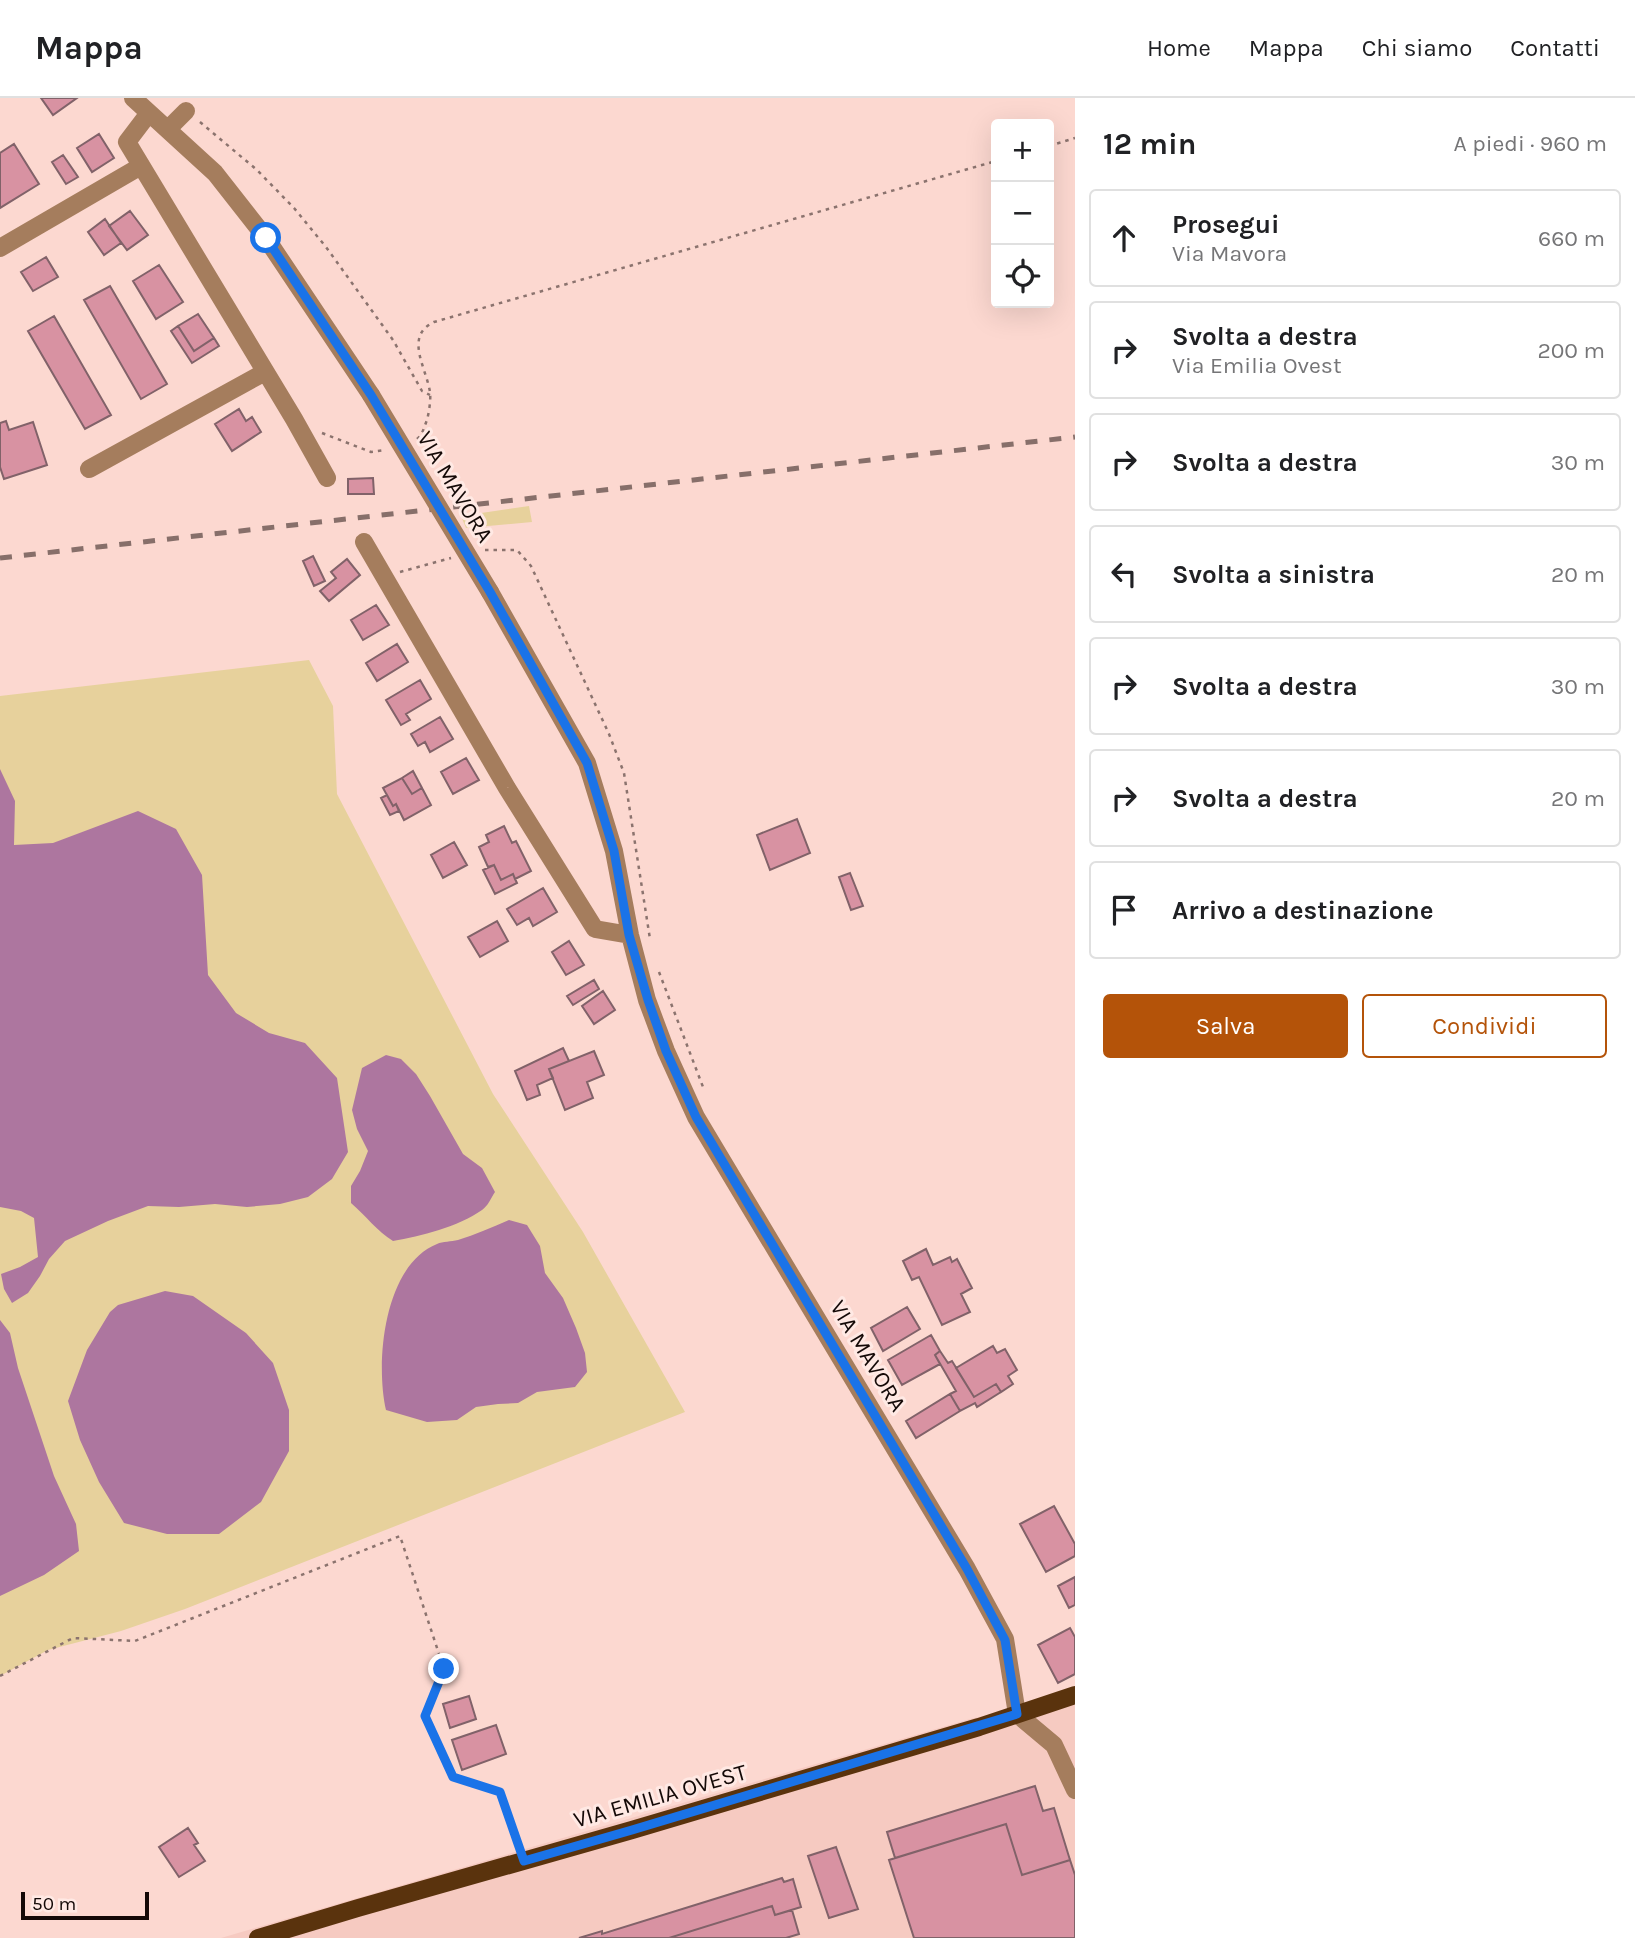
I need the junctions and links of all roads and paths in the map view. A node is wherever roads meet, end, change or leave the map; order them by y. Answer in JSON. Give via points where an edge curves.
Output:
{"nodes":[{"id":1,"x":133,"y":98,"type":"edge"},
{"id":2,"x":187,"y":111,"type":"joint"},
{"id":3,"x":149,"y":113,"type":"junction"},
{"id":4,"x":168,"y":129,"type":"junction"},
{"id":5,"x":1075,"y":138,"type":"edge"},
{"id":6,"x":1054,"y":144,"type":"edge"},
{"id":7,"x":991,"y":162,"type":"edge"},
{"id":8,"x":141,"y":166,"type":"junction"},
{"id":9,"x":0,"y":248,"type":"edge"},
{"id":10,"x":434,"y":322,"type":"dead end"},
{"id":11,"x":265,"y":372,"type":"junction"},
{"id":12,"x":430,"y":395,"type":"dead end"},
{"id":13,"x":89,"y":469,"type":"dead end"},
{"id":14,"x":327,"y":478,"type":"dead end"},
{"id":15,"x":364,"y":542,"type":"dead end"},
{"id":16,"x":482,"y":550,"type":"dead end"},
{"id":17,"x":427,"y":565,"type":"dead end"},
{"id":18,"x":384,"y":577,"type":"junction"},
{"id":19,"x":629,"y":935,"type":"junction"},
{"id":20,"x":652,"y":945,"type":"dead end"},
{"id":21,"x":658,"y":970,"type":"dead end"},
{"id":22,"x":704,"y":1090,"type":"dead end"},
{"id":23,"x":0,"y":1676,"type":"edge"},
{"id":24,"x":1075,"y":1695,"type":"edge"},
{"id":25,"x":1017,"y":1714,"type":"junction"},
{"id":26,"x":1075,"y":1790,"type":"edge"},
{"id":27,"x":524,"y":1861,"type":"junction"},
{"id":28,"x":258,"y":1938,"type":"edge"}],
"edges":[{"from":1,"to":3,"type":"street","name":"VIA MAVORA"},
{"from":2,"to":4,"type":"street"},
{"from":2,"to":12,"type":"path","via":[[294,208],[393,340],[422,391]]},
{"from":3,"to":4,"type":"street","name":"VIA MAVORA"},
{"from":3,"to":8,"type":"street","via":[[127,142]]},
{"from":4,"to":19,"type":"street","name":"VIA MAVORA","bridge":true,"via":[[215,173],[266,238],[371,395],[490,592],[587,763],[614,851]]},
{"from":5,"to":6,"type":"path"},
{"from":7,"to":10,"type":"path"},
{"from":8,"to":9,"type":"street"},
{"from":8,"to":11,"type":"street"},
{"from":11,"to":13,"type":"street"},
{"from":11,"to":14,"type":"street"},
{"from":15,"to":18,"type":"street"},
{"from":16,"to":20,"type":"path","via":[[517,550],[531,566],[609,734],[624,773]]},
{"from":17,"to":18,"type":"path"},
{"from":18,"to":19,"type":"street","via":[[595,929]]},
{"from":19,"to":25,"type":"street","name":"VIA MAVORA","via":[[666,1051],[696,1117],[858,1371],[970,1564],[1005,1640]]},
{"from":21,"to":22,"type":"path"},
{"from":23,"to":27,"type":"path","via":[[73,1638],[135,1641],[400,1536],[444,1669],[425,1716],[453,1777],[500,1792]]},
{"from":24,"to":25,"type":"main road","name":"VIA EMILIA OVEST"},
{"from":25,"to":26,"type":"street","via":[[1054,1745]]},
{"from":25,"to":27,"type":"main road","name":"VIA EMILIA OVEST"},
{"from":27,"to":28,"type":"main road","name":"VIA EMILIA OVEST"}]}
